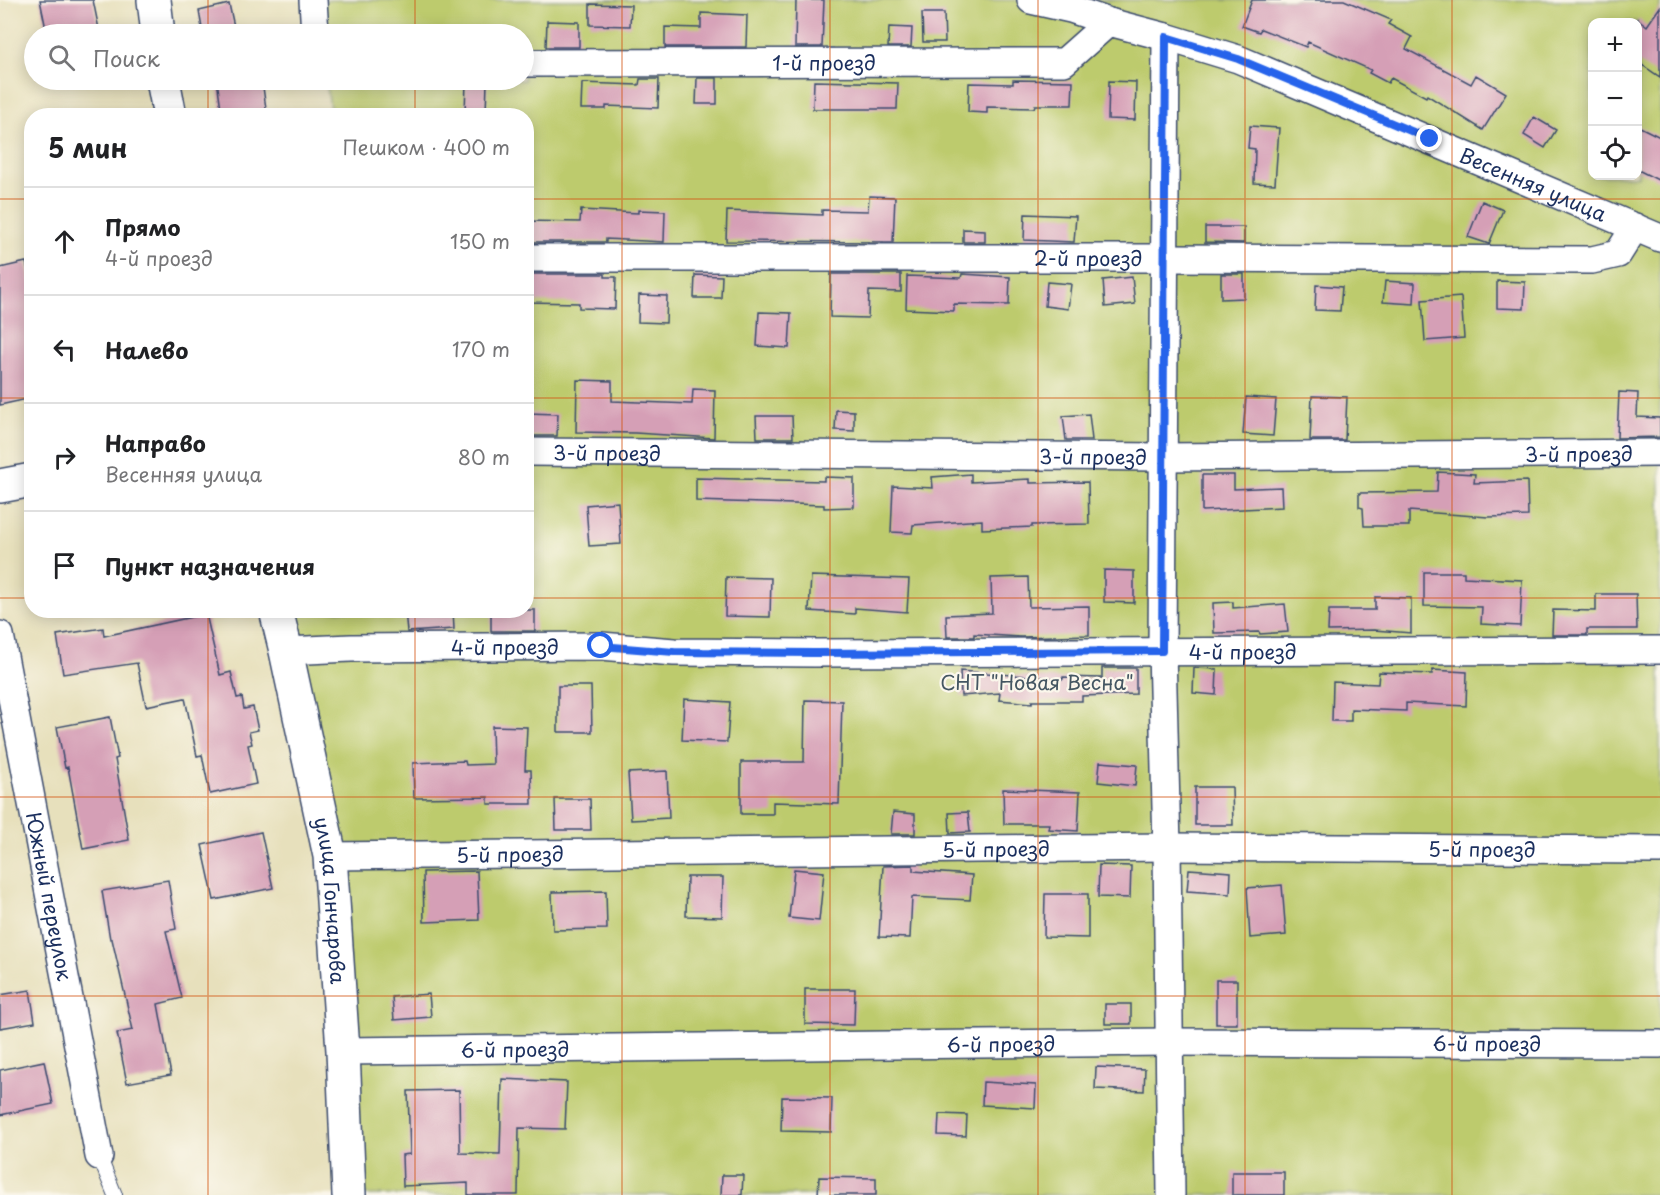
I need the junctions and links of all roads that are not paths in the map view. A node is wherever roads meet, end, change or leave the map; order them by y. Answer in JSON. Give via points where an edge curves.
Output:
{"nodes":[{"id":1,"x":154,"y":0,"type":"edge"},
{"id":2,"x":313,"y":0,"type":"edge"},
{"id":3,"x":1031,"y":0,"type":"edge"},
{"id":4,"x":1073,"y":5,"type":"edge"},
{"id":5,"x":1109,"y":22,"type":"junction"},
{"id":6,"x":157,"y":24,"type":"edge"},
{"id":7,"x":314,"y":24,"type":"edge"},
{"id":8,"x":1166,"y":37,"type":"junction"},
{"id":9,"x":534,"y":63,"type":"edge"},
{"id":10,"x":165,"y":90,"type":"edge"},
{"id":11,"x":168,"y":108,"type":"edge"},
{"id":12,"x":1635,"y":227,"type":"junction"},
{"id":13,"x":1660,"y":237,"type":"edge"},
{"id":14,"x":534,"y":258,"type":"edge"},
{"id":15,"x":1166,"y":258,"type":"junction"},
{"id":16,"x":534,"y":452,"type":"edge"},
{"id":17,"x":1660,"y":453,"type":"edge"},
{"id":18,"x":1164,"y":457,"type":"junction"},
{"id":19,"x":24,"y":482,"type":"edge"},
{"id":20,"x":0,"y":486,"type":"edge"},
{"id":21,"x":278,"y":618,"type":"edge"},
{"id":22,"x":0,"y":635,"type":"edge"},
{"id":23,"x":1660,"y":650,"type":"edge"},
{"id":24,"x":286,"y":651,"type":"junction"},
{"id":25,"x":1162,"y":651,"type":"junction"},
{"id":26,"x":1167,"y":848,"type":"junction"},
{"id":27,"x":1660,"y":850,"type":"edge"},
{"id":28,"x":330,"y":856,"type":"junction"},
{"id":29,"x":1168,"y":1042,"type":"junction"},
{"id":30,"x":1660,"y":1044,"type":"edge"},
{"id":31,"x":343,"y":1051,"type":"junction"},
{"id":32,"x":99,"y":1156,"type":"joint"},
{"id":33,"x":115,"y":1195,"type":"edge"},
{"id":34,"x":349,"y":1195,"type":"edge"},
{"id":35,"x":1171,"y":1195,"type":"edge"}],
"edges":[{"from":1,"to":6,"type":"street"},
{"from":2,"to":7,"type":"street"},
{"from":3,"to":4,"type":"street","name":"Весенняя улица"},
{"from":4,"to":5,"type":"street","name":"Весенняя улица"},
{"from":5,"to":8,"type":"street","name":"Весенняя улица"},
{"from":5,"to":9,"type":"street","name":"1-й проезд","via":[[1064,62]]},
{"from":8,"to":12,"type":"street","name":"Весенняя улица","via":[[1249,63]]},
{"from":8,"to":15,"type":"street"},
{"from":10,"to":11,"type":"street"},
{"from":12,"to":13,"type":"street","name":"Весенняя улица"},
{"from":12,"to":15,"type":"street","name":"2-й проезд","via":[[1618,254],[1592,260]]},
{"from":14,"to":15,"type":"street","name":"2-й проезд"},
{"from":15,"to":18,"type":"street"},
{"from":16,"to":18,"type":"street","name":"3-й проезд"},
{"from":17,"to":18,"type":"street","name":"3-й проезд"},
{"from":18,"to":25,"type":"street"},
{"from":19,"to":20,"type":"street"},
{"from":21,"to":24,"type":"street","name":"улица Гончарова"},
{"from":22,"to":32,"type":"street","name":"Южный переулок"},
{"from":23,"to":25,"type":"street","name":"4-й проезд"},
{"from":24,"to":25,"type":"street","name":"4-й проезд","via":[[601,646],[674,652]]},
{"from":24,"to":28,"type":"street","name":"улица Гончарова"},
{"from":25,"to":26,"type":"street"},
{"from":26,"to":27,"type":"street","name":"5-й проезд"},
{"from":26,"to":28,"type":"street","name":"5-й проезд"},
{"from":26,"to":29,"type":"street"},
{"from":28,"to":31,"type":"street","name":"улица Гончарова"},
{"from":29,"to":30,"type":"street","name":"6-й проезд"},
{"from":29,"to":31,"type":"street","name":"6-й проезд"},
{"from":29,"to":35,"type":"street"},
{"from":31,"to":34,"type":"street","name":"улица Гончарова"},
{"from":32,"to":33,"type":"lane"}]}
